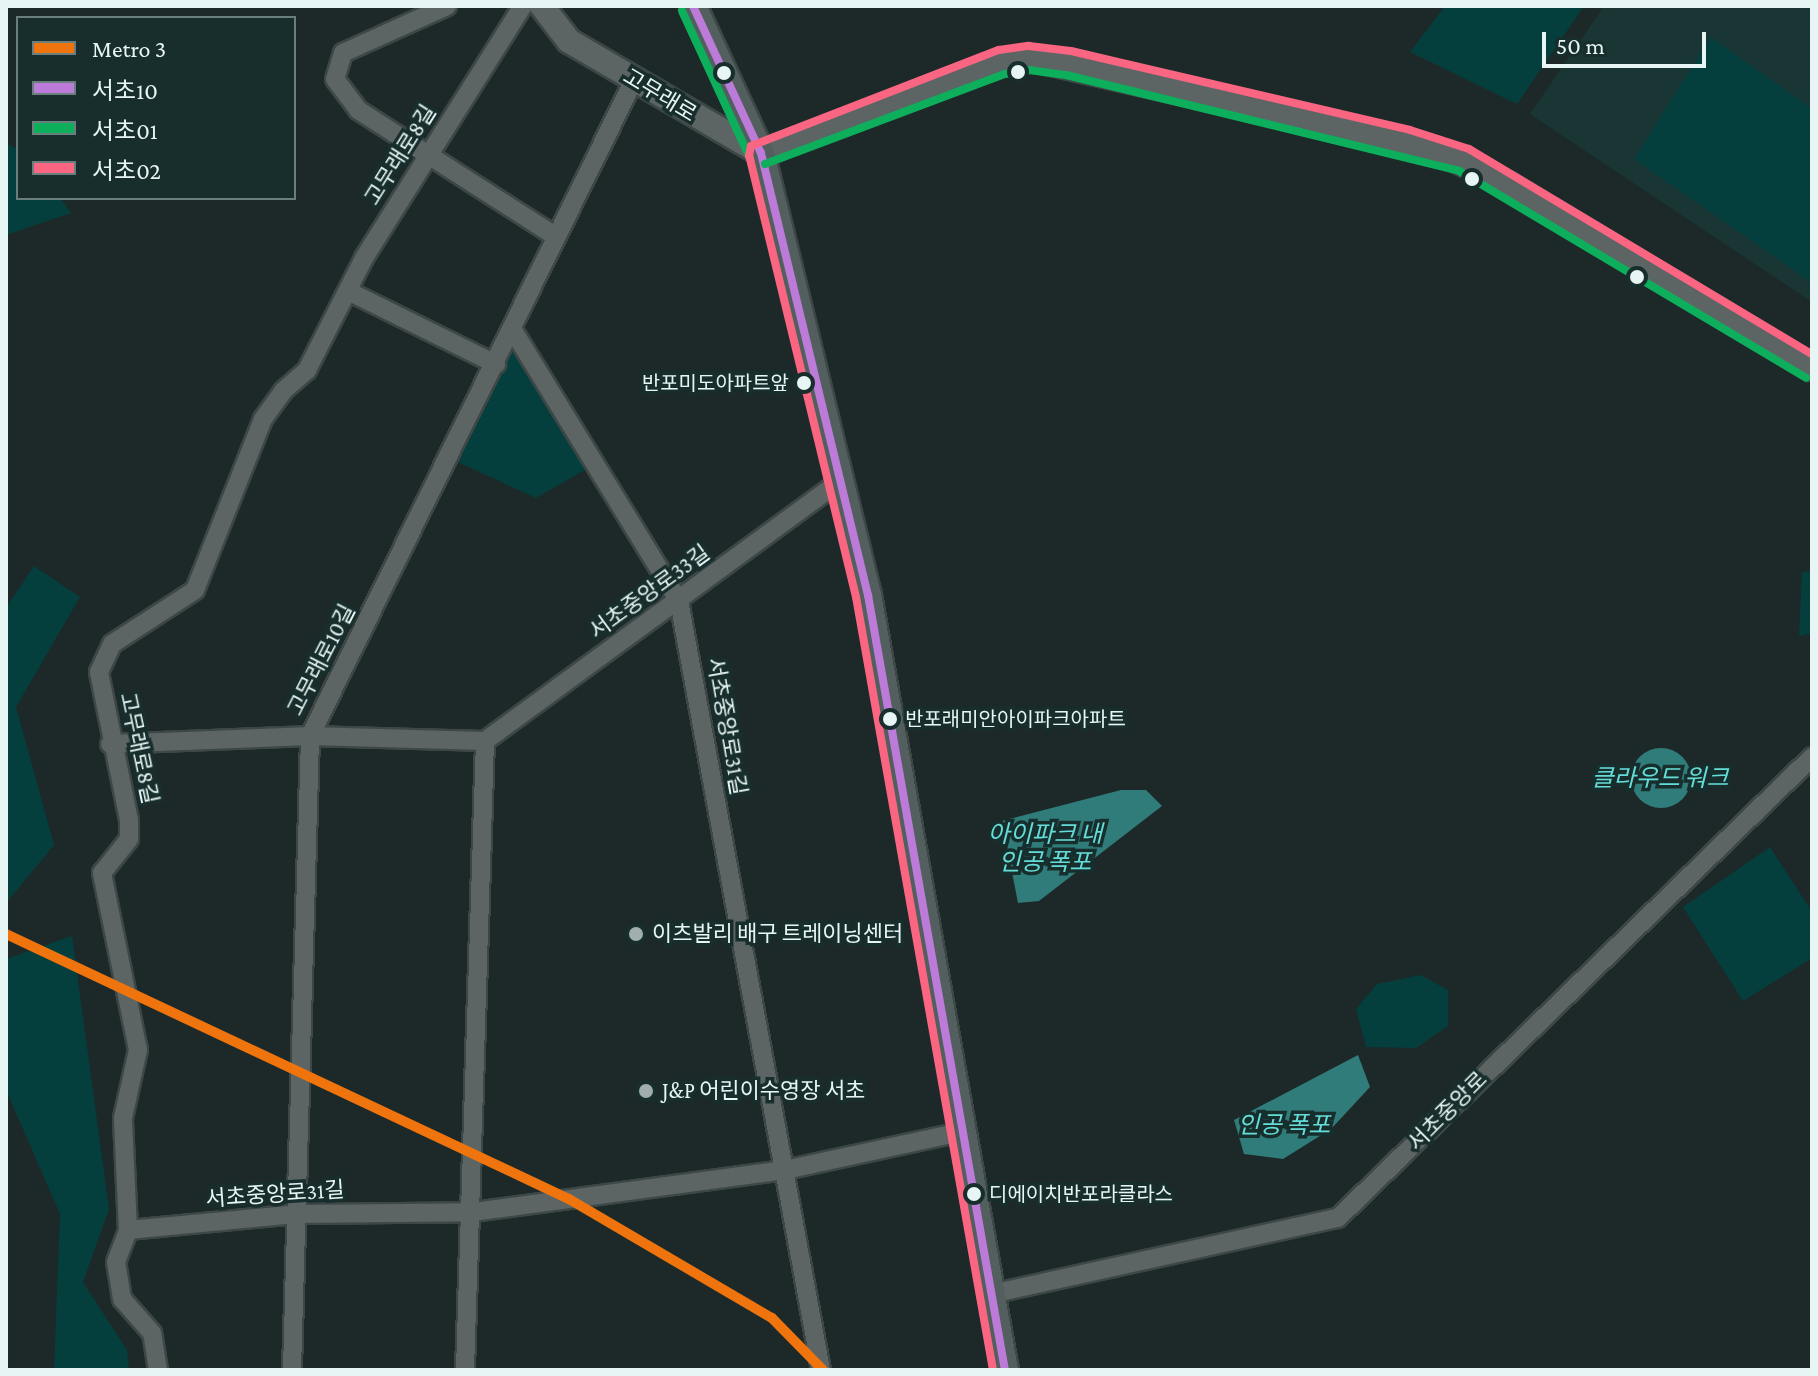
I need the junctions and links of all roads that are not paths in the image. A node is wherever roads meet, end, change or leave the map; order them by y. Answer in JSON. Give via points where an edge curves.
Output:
{"nodes":[{"id":1,"x":447,"y":6,"type":"edge"},
{"id":2,"x":523,"y":6,"type":"edge"},
{"id":3,"x":542,"y":6,"type":"edge"},
{"id":4,"x":693,"y":6,"type":"edge"},
{"id":5,"x":634,"y":80,"type":"junction"},
{"id":6,"x":761,"y":153,"type":"junction"},
{"id":7,"x":427,"y":155,"type":"junction"},
{"id":8,"x":555,"y":236,"type":"junction"},
{"id":9,"x":350,"y":292,"type":"junction"},
{"id":10,"x":514,"y":332,"type":"junction"},
{"id":11,"x":496,"y":364,"type":"junction"},
{"id":12,"x":1812,"y":368,"type":"edge"},
{"id":13,"x":840,"y":481,"type":"junction"},
{"id":14,"x":679,"y":601,"type":"junction"},
{"id":15,"x":310,"y":736,"type":"junction"},
{"id":16,"x":485,"y":741,"type":"junction"},
{"id":17,"x":110,"y":744,"type":"junction"},
{"id":18,"x":1812,"y":757,"type":"edge"},
{"id":19,"x":965,"y":1131,"type":"junction"},
{"id":20,"x":785,"y":1170,"type":"junction"},
{"id":21,"x":474,"y":1212,"type":"junction"},
{"id":22,"x":296,"y":1214,"type":"junction"},
{"id":23,"x":128,"y":1230,"type":"junction"},
{"id":24,"x":991,"y":1294,"type":"junction"},
{"id":25,"x":158,"y":1370,"type":"edge"},
{"id":26,"x":292,"y":1370,"type":"edge"},
{"id":27,"x":465,"y":1370,"type":"edge"},
{"id":28,"x":821,"y":1370,"type":"edge"},
{"id":29,"x":1005,"y":1370,"type":"edge"}],
"edges":[{"from":1,"to":7,"type":"street","via":[[343,53],[335,79],[358,110]]},
{"from":2,"to":7,"type":"street","name":"고무래로8길"},
{"from":3,"to":5,"type":"street","name":"고무래로","via":[[569,41]]},
{"from":4,"to":6,"type":"main road"},
{"from":5,"to":6,"type":"street","name":"고무래로"},
{"from":5,"to":8,"type":"street","name":"고무래로10길"},
{"from":6,"to":12,"type":"street","via":[[1002,62],[1029,58],[1068,63],[1464,160]]},
{"from":6,"to":13,"type":"main road"},
{"from":7,"to":8,"type":"street"},
{"from":7,"to":9,"type":"street","name":"고무래로8길","via":[[364,258]]},
{"from":8,"to":10,"type":"street","name":"고무래로10길"},
{"from":9,"to":11,"type":"street"},
{"from":9,"to":17,"type":"street","name":"고무래로8길","via":[[307,370],[263,419],[195,590],[112,644],[99,672]]},
{"from":10,"to":11,"type":"street","name":"고무래로10길"},
{"from":10,"to":14,"type":"street","name":"서초중앙로31길"},
{"from":11,"to":15,"type":"street","name":"고무래로10길"},
{"from":13,"to":14,"type":"street","name":"서초중앙로33길"},
{"from":13,"to":19,"type":"main road","via":[[868,595]]},
{"from":14,"to":16,"type":"street","name":"서초중앙로33길"},
{"from":14,"to":20,"type":"street","name":"서초중앙로31길"},
{"from":15,"to":16,"type":"street"},
{"from":15,"to":17,"type":"street"},
{"from":15,"to":22,"type":"street","name":"고무래로10길"},
{"from":16,"to":21,"type":"street"},
{"from":17,"to":23,"type":"street","name":"고무래로8길","via":[[123,783],[129,839],[102,873],[138,1050],[123,1118]]},
{"from":18,"to":24,"type":"street","name":"서초중앙로","via":[[1338,1218]]},
{"from":19,"to":20,"type":"street","name":"서초중앙로31길"},
{"from":19,"to":24,"type":"main road"},
{"from":20,"to":21,"type":"street","name":"서초중앙로31길"},
{"from":20,"to":28,"type":"street","name":"서초중앙로31길"},
{"from":21,"to":22,"type":"street","name":"서초중앙로31길"},
{"from":21,"to":27,"type":"street"},
{"from":22,"to":23,"type":"street","name":"서초중앙로31길"},
{"from":22,"to":26,"type":"street","name":"고무래로10길"},
{"from":23,"to":25,"type":"street","name":"고무래로8길","via":[[116,1262],[122,1299],[152,1333]]},
{"from":24,"to":29,"type":"main road"}]}
